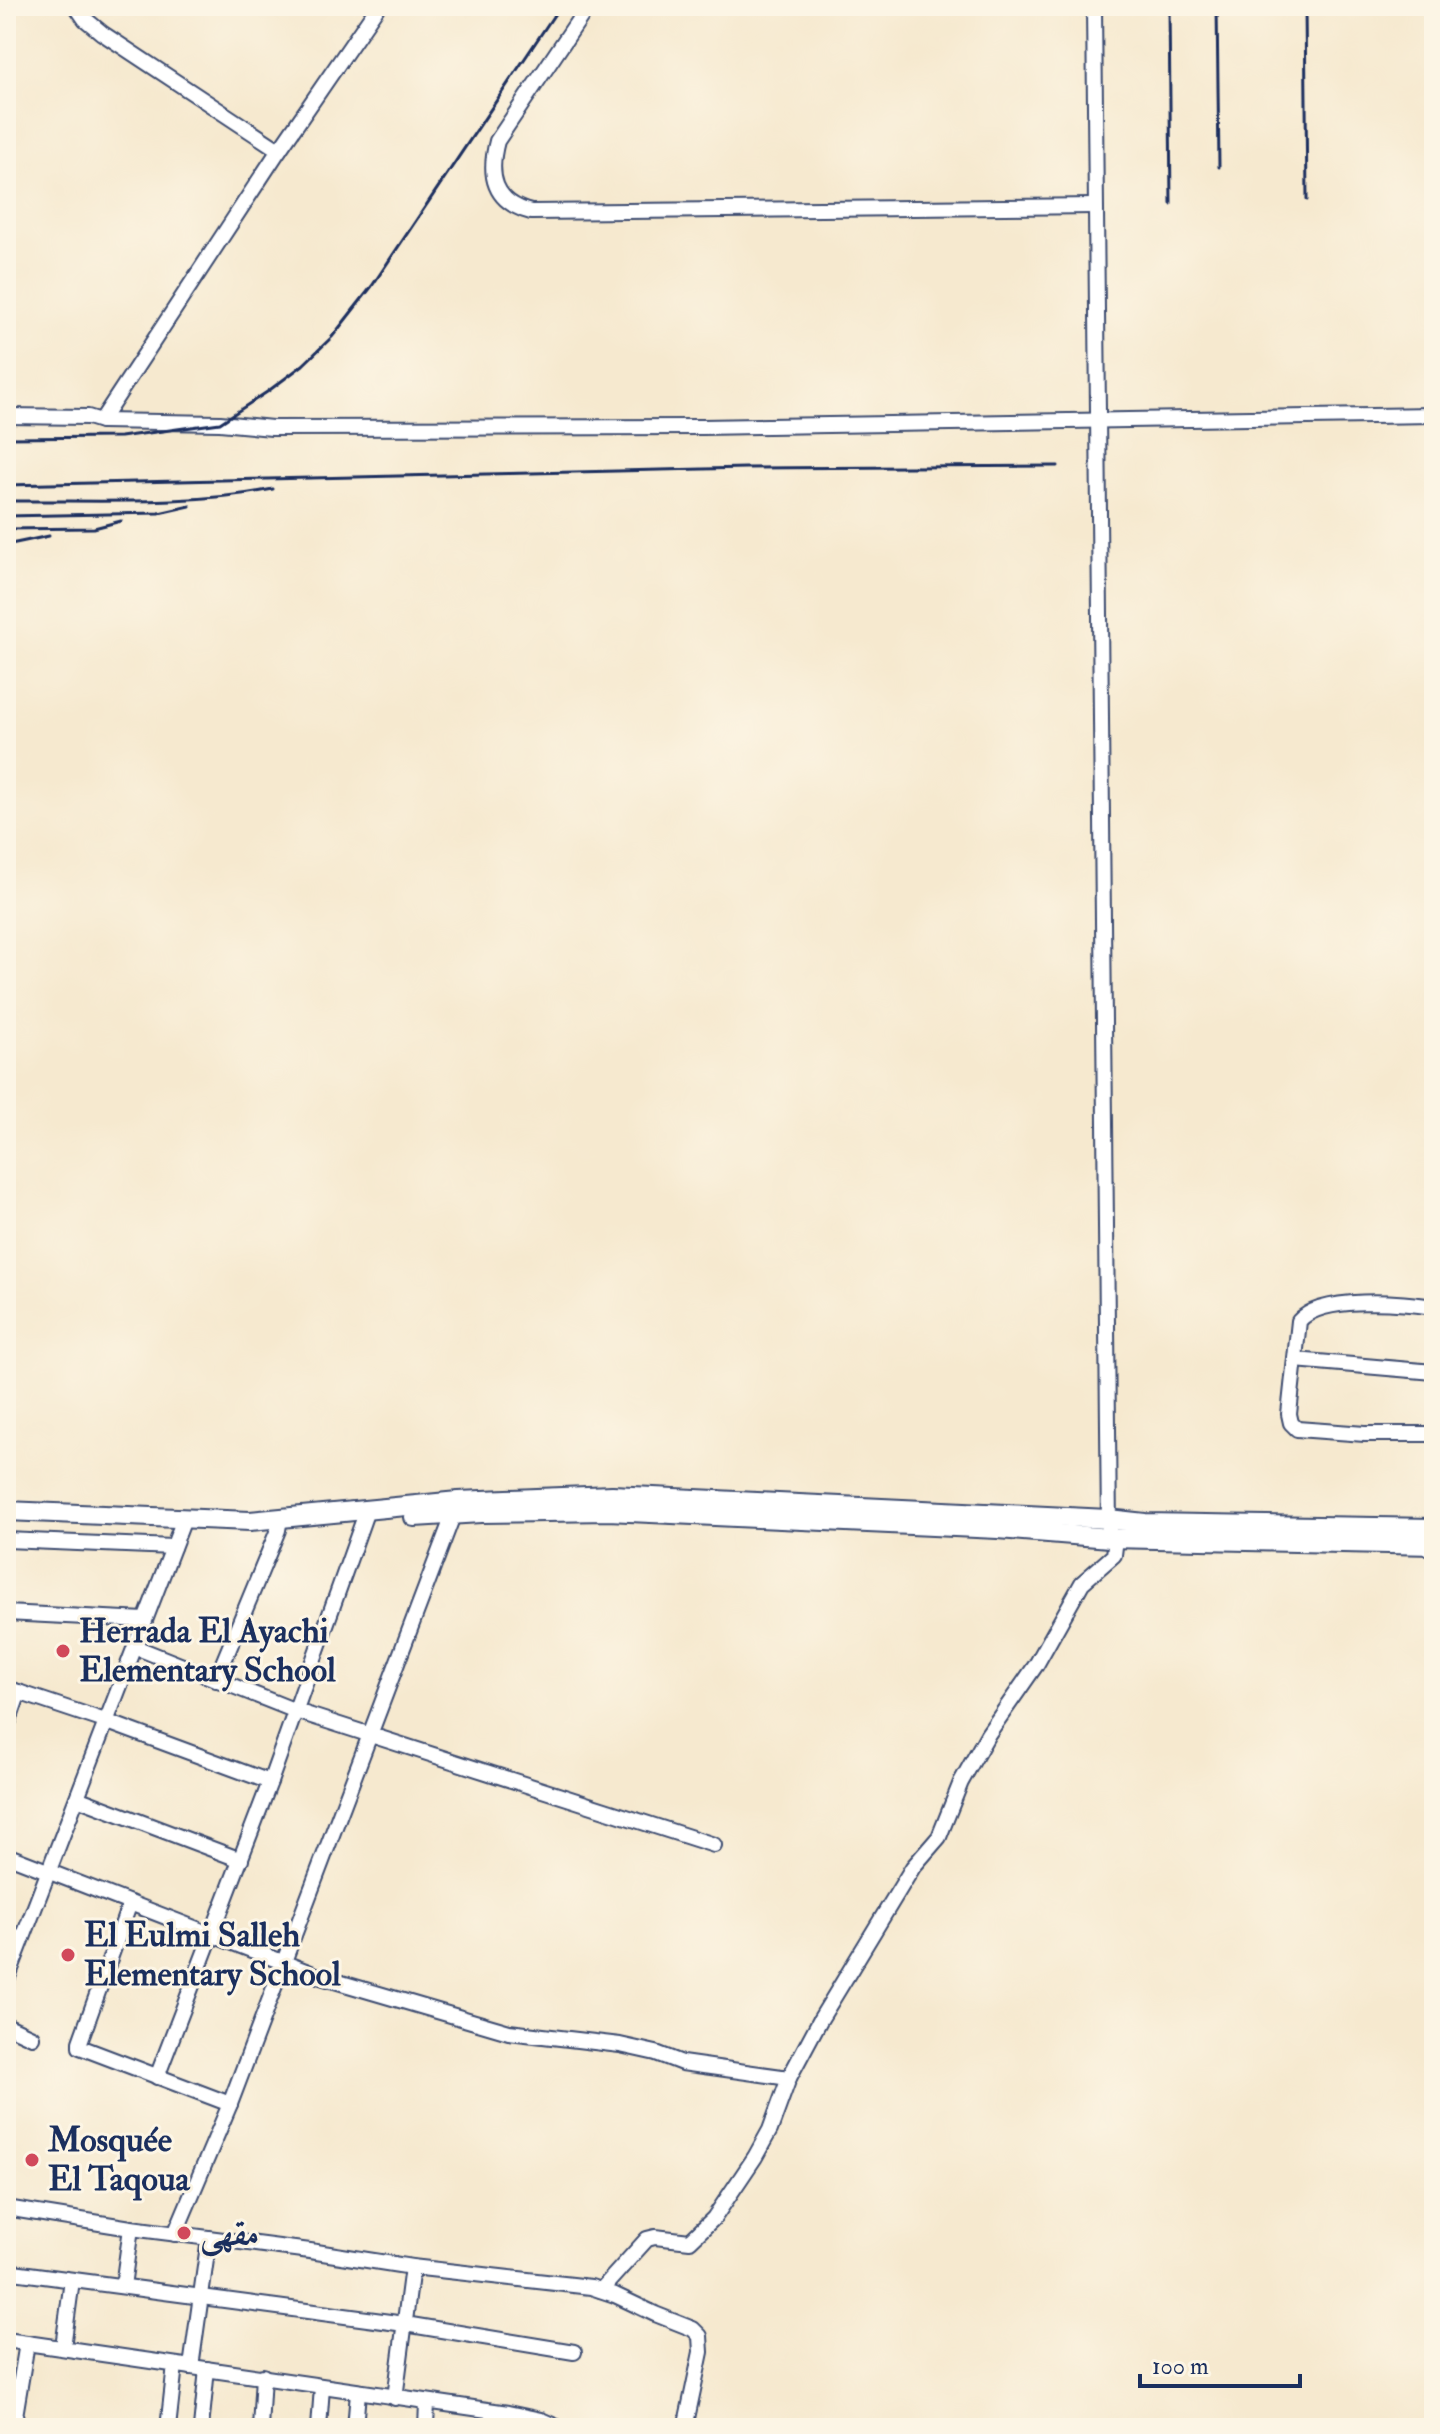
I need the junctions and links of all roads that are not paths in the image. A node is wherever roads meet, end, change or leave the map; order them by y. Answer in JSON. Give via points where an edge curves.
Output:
{"nodes":[{"id":1,"x":76,"y":6,"type":"edge"},
{"id":2,"x":378,"y":6,"type":"edge"},
{"id":3,"x":588,"y":6,"type":"edge"},
{"id":4,"x":1094,"y":6,"type":"edge"},
{"id":5,"x":279,"y":150,"type":"junction"},
{"id":6,"x":1095,"y":206,"type":"junction"},
{"id":7,"x":1434,"y":415,"type":"edge"},
{"id":8,"x":6,"y":416,"type":"edge"},
{"id":9,"x":101,"y":421,"type":"junction"},
{"id":10,"x":1099,"y":421,"type":"junction"},
{"id":11,"x":1434,"y":1307,"type":"edge"},
{"id":12,"x":1295,"y":1360,"type":"junction"},
{"id":13,"x":1434,"y":1372,"type":"edge"},
{"id":14,"x":1434,"y":1434,"type":"edge"},
{"id":15,"x":456,"y":1508,"type":"junction"},
{"id":16,"x":6,"y":1511,"type":"edge"},
{"id":17,"x":365,"y":1516,"type":"junction"},
{"id":18,"x":6,"y":1522,"type":"edge"},
{"id":19,"x":279,"y":1524,"type":"junction"},
{"id":20,"x":1434,"y":1528,"type":"edge"},
{"id":21,"x":179,"y":1532,"type":"junction"},
{"id":22,"x":1111,"y":1532,"type":"junction"},
{"id":23,"x":6,"y":1540,"type":"edge"},
{"id":24,"x":1434,"y":1545,"type":"edge"},
{"id":25,"x":6,"y":1613,"type":"edge"},
{"id":26,"x":145,"y":1620,"type":"junction"},
{"id":27,"x":135,"y":1647,"type":"junction"},
{"id":28,"x":216,"y":1680,"type":"junction"},
{"id":29,"x":13,"y":1690,"type":"edge"},
{"id":30,"x":296,"y":1711,"type":"junction"},
{"id":31,"x":105,"y":1721,"type":"junction"},
{"id":32,"x":6,"y":1729,"type":"edge"},
{"id":33,"x":371,"y":1736,"type":"junction"},
{"id":34,"x":270,"y":1782,"type":"junction"},
{"id":35,"x":77,"y":1798,"type":"junction"},
{"id":36,"x":714,"y":1845,"type":"dead end"},
{"id":37,"x":6,"y":1855,"type":"edge"},
{"id":38,"x":241,"y":1860,"type":"junction"},
{"id":39,"x":49,"y":1871,"type":"junction"},
{"id":40,"x":130,"y":1903,"type":"junction"},
{"id":41,"x":213,"y":1934,"type":"junction"},
{"id":42,"x":284,"y":1962,"type":"junction"},
{"id":43,"x":6,"y":1982,"type":"edge"},
{"id":44,"x":6,"y":2025,"type":"edge"},
{"id":45,"x":32,"y":2037,"type":"dead end"},
{"id":46,"x":157,"y":2077,"type":"junction"},
{"id":47,"x":789,"y":2078,"type":"junction"},
{"id":48,"x":230,"y":2104,"type":"junction"},
{"id":49,"x":6,"y":2208,"type":"edge"},
{"id":50,"x":131,"y":2228,"type":"junction"},
{"id":51,"x":175,"y":2234,"type":"junction"},
{"id":52,"x":209,"y":2238,"type":"junction"},
{"id":53,"x":412,"y":2267,"type":"junction"},
{"id":54,"x":6,"y":2271,"type":"edge"},
{"id":55,"x":72,"y":2280,"type":"junction"},
{"id":56,"x":123,"y":2286,"type":"junction"},
{"id":57,"x":601,"y":2290,"type":"junction"},
{"id":58,"x":200,"y":2298,"type":"junction"},
{"id":59,"x":405,"y":2324,"type":"junction"},
{"id":60,"x":6,"y":2340,"type":"edge"},
{"id":61,"x":27,"y":2343,"type":"junction"},
{"id":62,"x":63,"y":2347,"type":"junction"},
{"id":63,"x":574,"y":2352,"type":"dead end"},
{"id":64,"x":175,"y":2365,"type":"junction"},
{"id":65,"x":191,"y":2367,"type":"junction"},
{"id":66,"x":207,"y":2369,"type":"junction"},
{"id":67,"x":263,"y":2376,"type":"junction"},
{"id":68,"x":322,"y":2387,"type":"junction"},
{"id":69,"x":358,"y":2392,"type":"junction"},
{"id":70,"x":395,"y":2398,"type":"junction"},
{"id":71,"x":427,"y":2402,"type":"junction"},
{"id":72,"x":539,"y":2424,"type":"edge"},
{"id":73,"x":13,"y":2428,"type":"edge"},
{"id":74,"x":168,"y":2428,"type":"edge"},
{"id":75,"x":201,"y":2428,"type":"edge"},
{"id":76,"x":260,"y":2428,"type":"edge"},
{"id":77,"x":319,"y":2428,"type":"edge"},
{"id":78,"x":355,"y":2428,"type":"edge"},
{"id":79,"x":426,"y":2428,"type":"edge"},
{"id":80,"x":557,"y":2428,"type":"edge"},
{"id":81,"x":685,"y":2428,"type":"edge"}],
"edges":[{"from":1,"to":5,"type":"street","via":[[102,33]]},
{"from":2,"to":5,"type":"street"},
{"from":3,"to":6,"type":"street","via":[[497,141],[493,177],[515,208],[531,212]]},
{"from":4,"to":6,"type":"street"},
{"from":5,"to":9,"type":"street"},
{"from":6,"to":10,"type":"street"},
{"from":7,"to":10,"type":"street"},
{"from":8,"to":9,"type":"street"},
{"from":9,"to":10,"type":"street","via":[[304,428]]},
{"from":10,"to":22,"type":"street"},
{"from":11,"to":12,"type":"street","via":[[1402,1302],[1335,1305],[1306,1313],[1299,1321]]},
{"from":12,"to":13,"type":"street"},
{"from":12,"to":14,"type":"street","via":[[1289,1414],[1297,1429]]},
{"from":15,"to":17,"type":"main road"},
{"from":15,"to":22,"type":"main road","via":[[612,1495]]},
{"from":15,"to":33,"type":"street"},
{"from":16,"to":21,"type":"main road"},
{"from":17,"to":19,"type":"main road"},
{"from":17,"to":30,"type":"street"},
{"from":18,"to":21,"type":"main road"},
{"from":19,"to":21,"type":"main road","via":[[250,1521]]},
{"from":19,"to":28,"type":"street"},
{"from":20,"to":22,"type":"main road","via":[[1145,1523]]},
{"from":21,"to":23,"type":"street"},
{"from":21,"to":26,"type":"street"},
{"from":22,"to":24,"type":"main road"},
{"from":22,"to":47,"type":"street","via":[[1114,1555],[1082,1583],[1044,1652],[988,1734],[939,1837],[891,1901]]},
{"from":25,"to":26,"type":"street"},
{"from":26,"to":27,"type":"street"},
{"from":27,"to":28,"type":"street"},
{"from":27,"to":31,"type":"street"},
{"from":28,"to":30,"type":"street"},
{"from":29,"to":31,"type":"street"},
{"from":29,"to":32,"type":"street"},
{"from":30,"to":33,"type":"street"},
{"from":30,"to":34,"type":"street"},
{"from":31,"to":34,"type":"street"},
{"from":31,"to":35,"type":"street"},
{"from":33,"to":36,"type":"street"},
{"from":33,"to":42,"type":"street"},
{"from":34,"to":38,"type":"street"},
{"from":35,"to":38,"type":"street"},
{"from":35,"to":39,"type":"street"},
{"from":37,"to":39,"type":"street"},
{"from":38,"to":41,"type":"street"},
{"from":39,"to":40,"type":"street"},
{"from":39,"to":43,"type":"street"},
{"from":40,"to":41,"type":"street"},
{"from":40,"to":46,"type":"street","via":[[79,2045]]},
{"from":41,"to":42,"type":"street"},
{"from":41,"to":46,"type":"street"},
{"from":42,"to":47,"type":"street","via":[[509,2032],[632,2047],[682,2063]]},
{"from":42,"to":48,"type":"street"},
{"from":44,"to":45,"type":"street"},
{"from":46,"to":48,"type":"street"},
{"from":47,"to":57,"type":"street","via":[[770,2130],[704,2230],[690,2241],[647,2239]]},
{"from":48,"to":51,"type":"street"},
{"from":49,"to":50,"type":"street"},
{"from":50,"to":51,"type":"street"},
{"from":50,"to":56,"type":"street"},
{"from":51,"to":52,"type":"street"},
{"from":52,"to":53,"type":"street"},
{"from":52,"to":58,"type":"street"},
{"from":53,"to":57,"type":"street"},
{"from":53,"to":59,"type":"street"},
{"from":54,"to":55,"type":"street"},
{"from":55,"to":56,"type":"street"},
{"from":55,"to":62,"type":"street"},
{"from":56,"to":58,"type":"street"},
{"from":57,"to":81,"type":"street","via":[[700,2336]]},
{"from":58,"to":59,"type":"street"},
{"from":58,"to":65,"type":"street"},
{"from":59,"to":63,"type":"street"},
{"from":59,"to":70,"type":"street"},
{"from":60,"to":61,"type":"street"},
{"from":61,"to":62,"type":"street"},
{"from":61,"to":73,"type":"street"},
{"from":62,"to":64,"type":"street"},
{"from":64,"to":65,"type":"street"},
{"from":64,"to":74,"type":"street"},
{"from":65,"to":66,"type":"street"},
{"from":66,"to":67,"type":"street"},
{"from":66,"to":75,"type":"street"},
{"from":67,"to":68,"type":"street"},
{"from":67,"to":76,"type":"street"},
{"from":68,"to":69,"type":"street"},
{"from":68,"to":77,"type":"street"},
{"from":69,"to":70,"type":"street"},
{"from":69,"to":78,"type":"street"},
{"from":70,"to":71,"type":"street"},
{"from":71,"to":72,"type":"street"},
{"from":71,"to":79,"type":"street"},
{"from":72,"to":80,"type":"street"}]}
